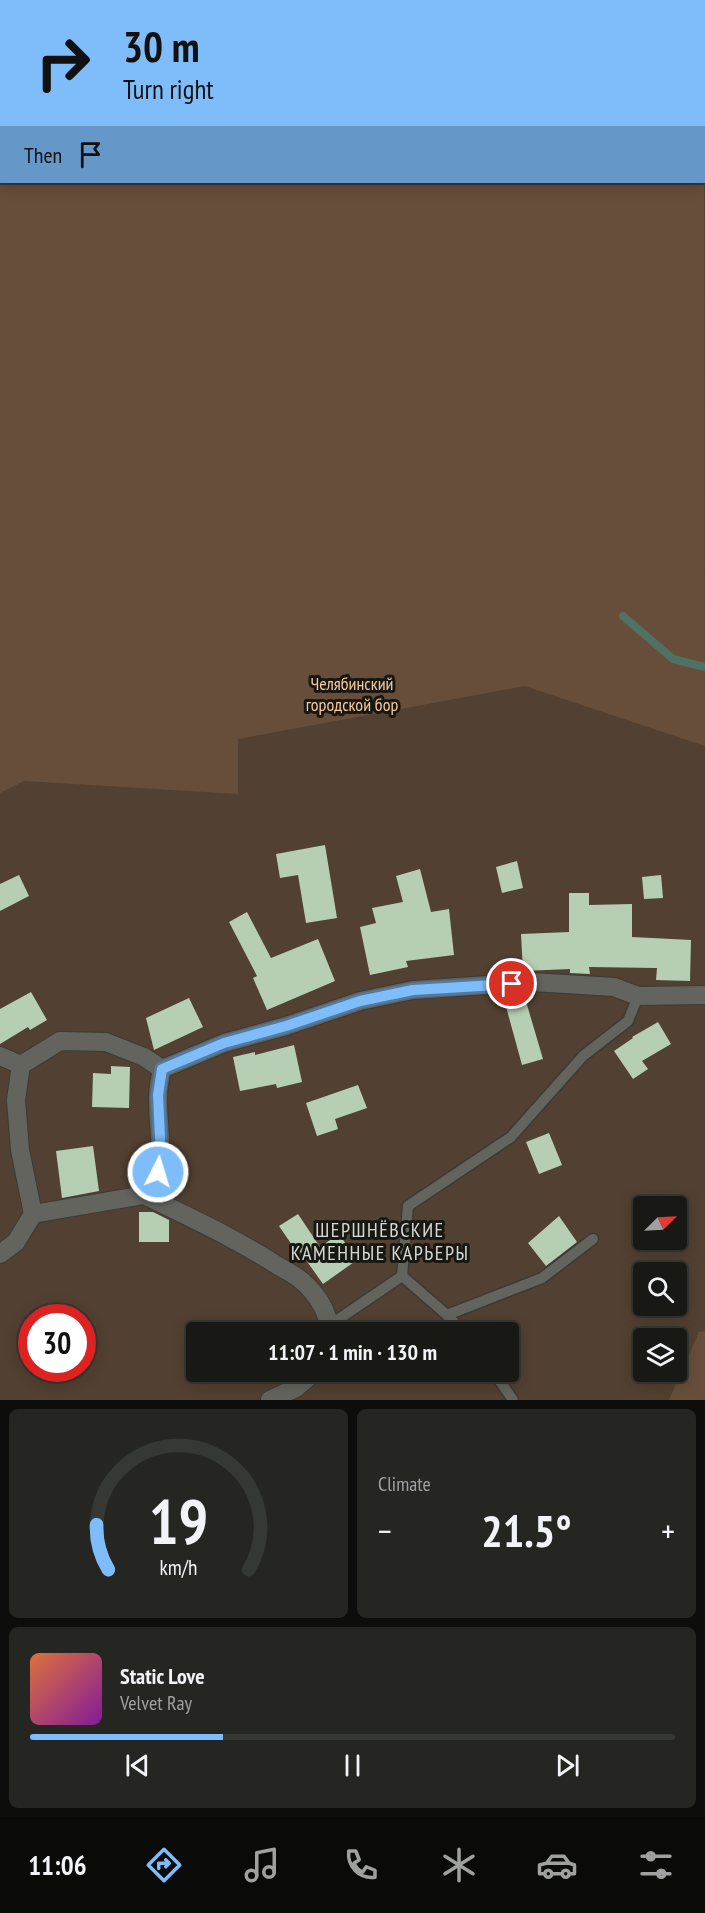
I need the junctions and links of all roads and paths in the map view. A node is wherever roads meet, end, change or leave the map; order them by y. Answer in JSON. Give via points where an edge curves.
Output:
{"nodes":[{"id":1,"x":705,"y":995,"type":"edge"},
{"id":2,"x":638,"y":996,"type":"junction"},
{"id":3,"x":0,"y":1056,"type":"edge"},
{"id":4,"x":21,"y":1065,"type":"junction"},
{"id":5,"x":162,"y":1069,"type":"junction"},
{"id":6,"x":144,"y":1195,"type":"junction"},
{"id":7,"x":33,"y":1214,"type":"junction"},
{"id":8,"x":594,"y":1239,"type":"dead end"},
{"id":9,"x":0,"y":1254,"type":"edge"},
{"id":10,"x":402,"y":1276,"type":"junction"},
{"id":11,"x":447,"y":1315,"type":"junction"},
{"id":12,"x":328,"y":1322,"type":"edge"},
{"id":13,"x":338,"y":1322,"type":"edge"},
{"id":14,"x":454,"y":1322,"type":"edge"},
{"id":15,"x":303,"y":1382,"type":"edge"},
{"id":16,"x":501,"y":1382,"type":"edge"},
{"id":17,"x":270,"y":1400,"type":"edge"},
{"id":18,"x":513,"y":1400,"type":"edge"}],
"edges":[{"from":1,"to":2,"type":"street"},
{"from":2,"to":5,"type":"street","via":[[614,987],[532,982],[413,990],[360,1001],[224,1043]]},
{"from":2,"to":10,"type":"lane","via":[[628,1021],[583,1056],[511,1137],[408,1206]]},
{"from":3,"to":4,"type":"street"},
{"from":4,"to":5,"type":"street","via":[[60,1041],[106,1042]]},
{"from":4,"to":7,"type":"street","via":[[16,1100],[20,1150]]},
{"from":5,"to":6,"type":"street","via":[[158,1095],[161,1160],[154,1183]]},
{"from":6,"to":7,"type":"street"},
{"from":6,"to":12,"type":"street","via":[[254,1250],[302,1281],[322,1305]]},
{"from":7,"to":9,"type":"street","via":[[15,1242]]},
{"from":8,"to":11,"type":"lane","via":[[542,1278]]},
{"from":10,"to":11,"type":"lane"},
{"from":10,"to":13,"type":"lane"},
{"from":11,"to":14,"type":"lane"},
{"from":15,"to":17,"type":"street"},
{"from":16,"to":18,"type":"lane"}]}
